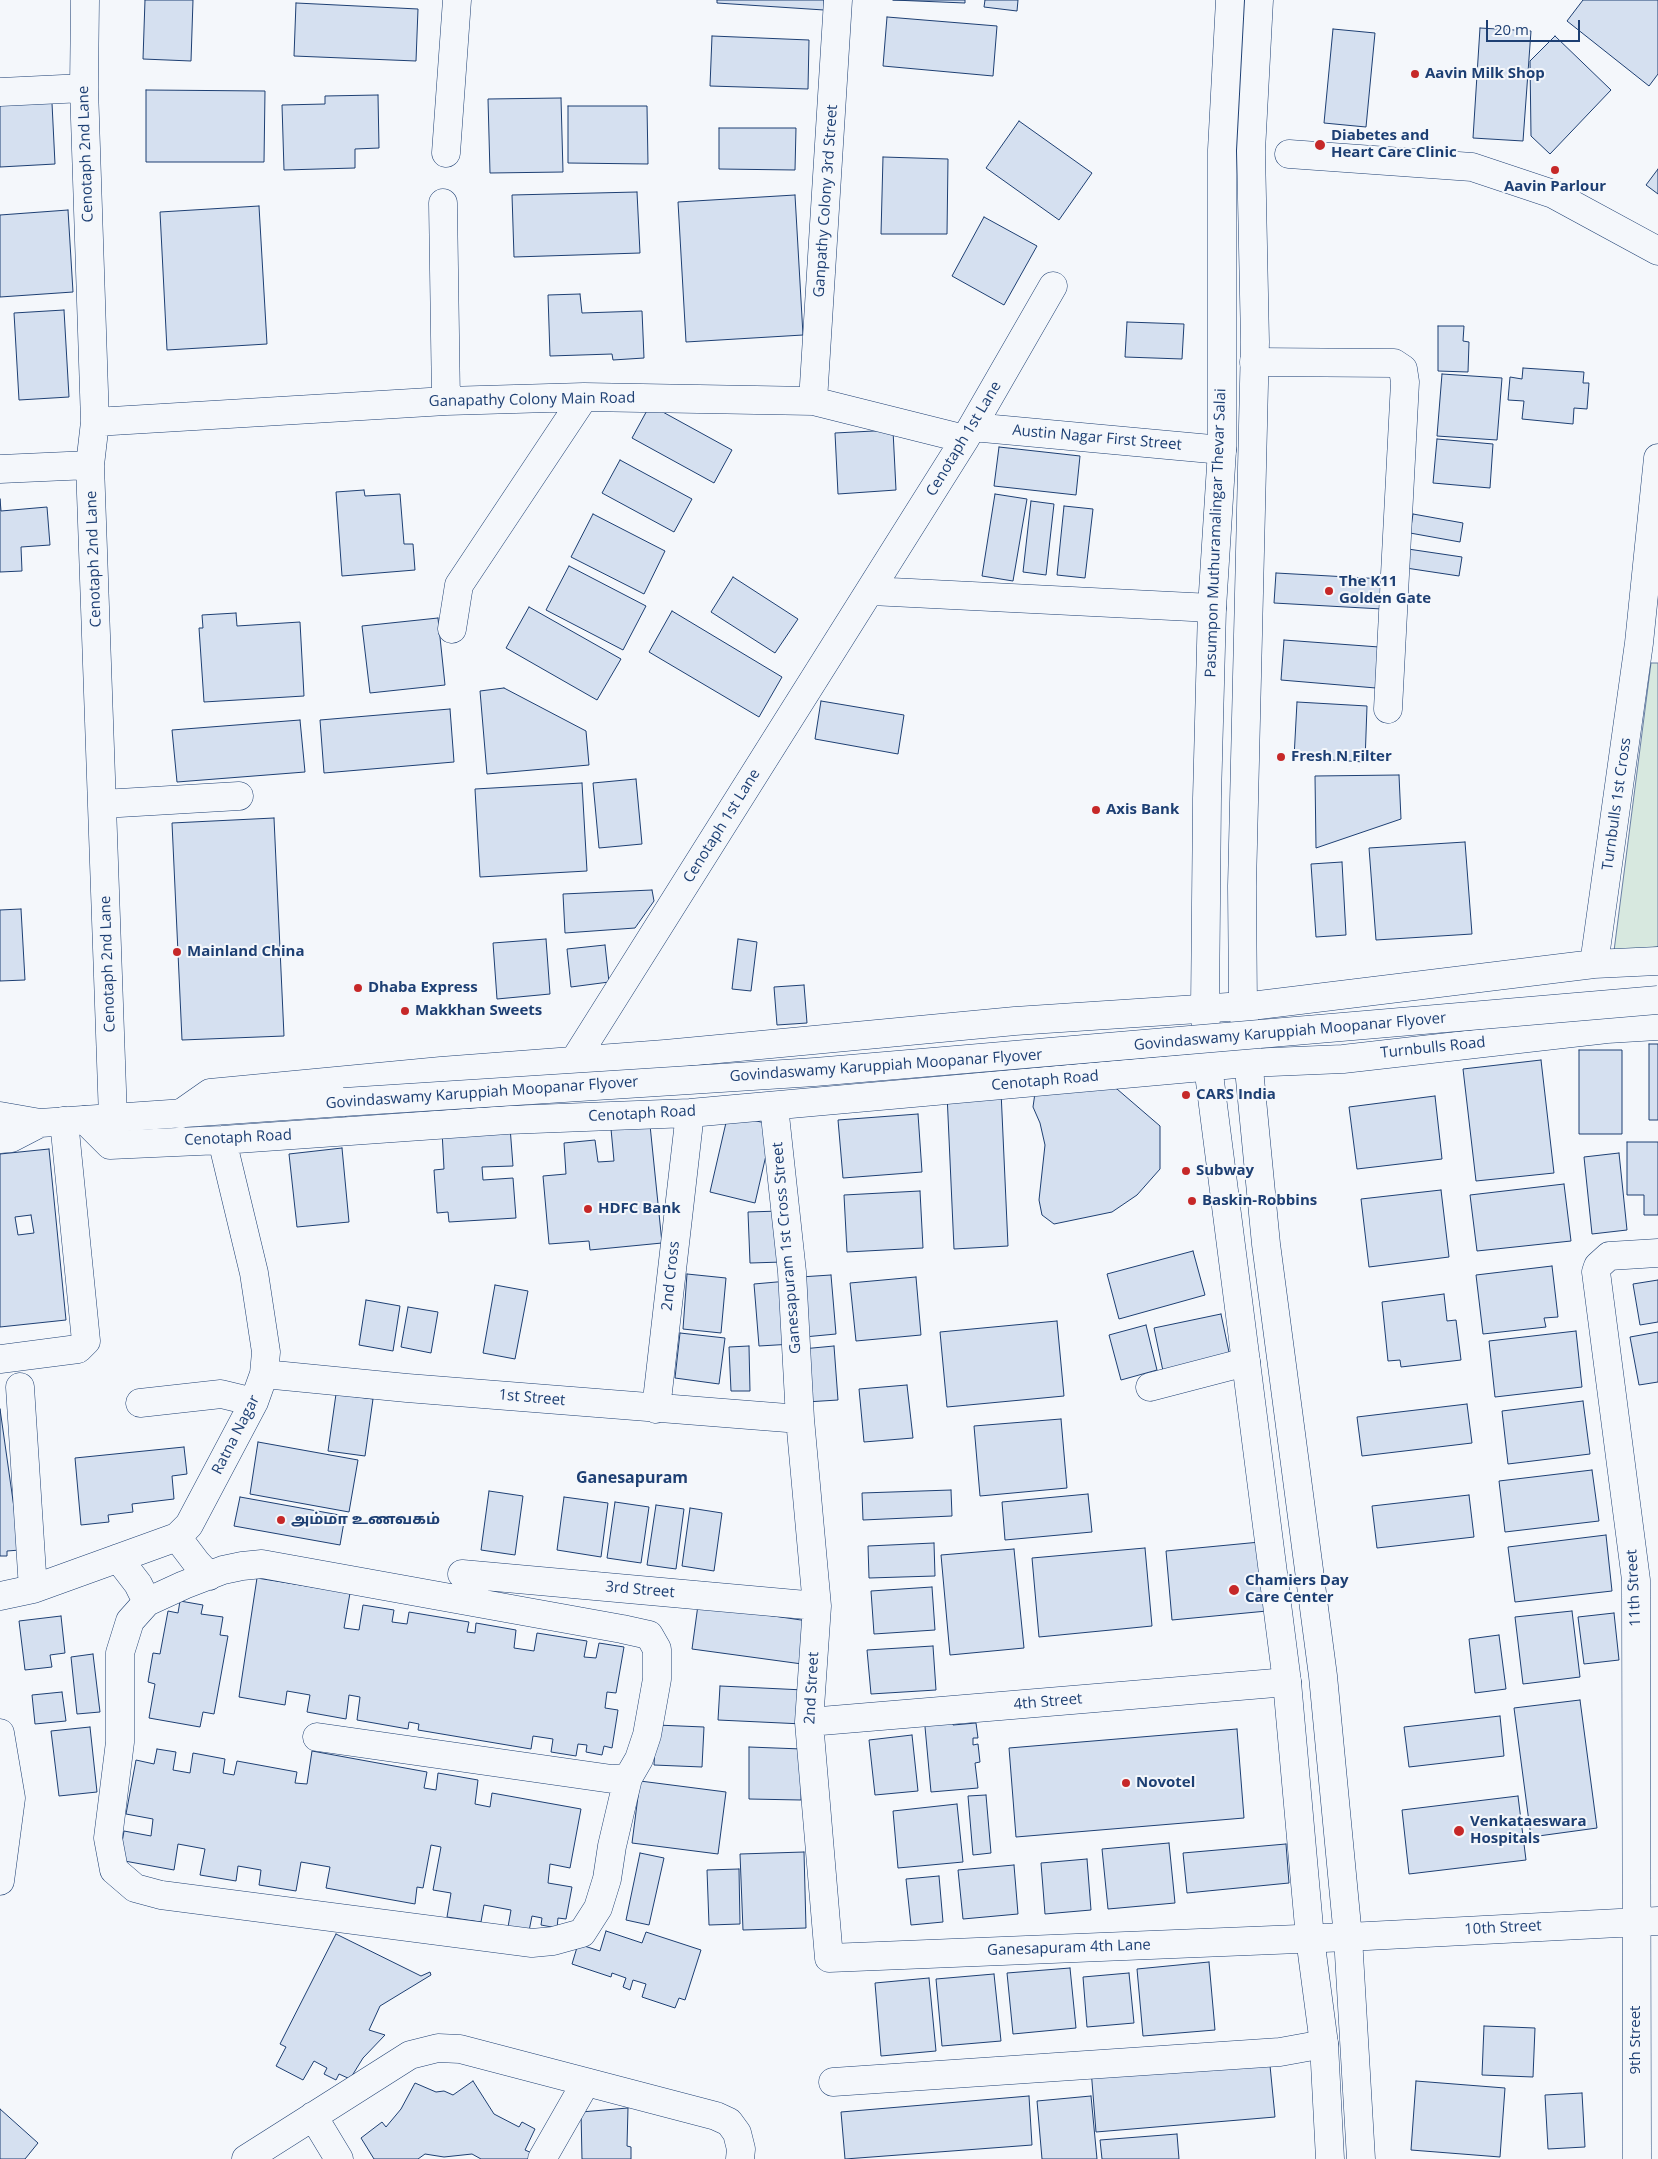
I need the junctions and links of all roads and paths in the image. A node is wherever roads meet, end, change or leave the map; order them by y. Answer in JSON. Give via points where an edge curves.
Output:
{"nodes":[{"id":1,"x":85,"y":0,"type":"edge"},
{"id":2,"x":457,"y":0,"type":"edge"},
{"id":3,"x":838,"y":0,"type":"edge"},
{"id":4,"x":1230,"y":0,"type":"edge"},
{"id":5,"x":1259,"y":0,"type":"edge"},
{"id":6,"x":84,"y":88,"type":"junction"},
{"id":7,"x":0,"y":92,"type":"edge"},
{"id":8,"x":446,"y":153,"type":"dead end"},
{"id":9,"x":1289,"y":154,"type":"dead end"},
{"id":10,"x":443,"y":203,"type":"dead end"},
{"id":11,"x":1658,"y":252,"type":"edge"},
{"id":12,"x":1053,"y":286,"type":"dead end"},
{"id":13,"x":1254,"y":362,"type":"junction"},
{"id":14,"x":584,"y":397,"type":"junction"},
{"id":15,"x":446,"y":400,"type":"junction"},
{"id":16,"x":813,"y":401,"type":"junction"},
{"id":17,"x":95,"y":422,"type":"junction"},
{"id":18,"x":969,"y":433,"type":"junction"},
{"id":19,"x":1222,"y":450,"type":"junction"},
{"id":20,"x":1658,"y":458,"type":"edge"},
{"id":21,"x":90,"y":465,"type":"junction"},
{"id":22,"x":0,"y":469,"type":"edge"},
{"id":23,"x":871,"y":591,"type":"junction"},
{"id":24,"x":1212,"y":608,"type":"junction"},
{"id":25,"x":452,"y":629,"type":"dead end"},
{"id":26,"x":1648,"y":643,"type":"edge"},
{"id":27,"x":1388,"y":709,"type":"dead end"},
{"id":28,"x":239,"y":796,"type":"dead end"},
{"id":29,"x":102,"y":804,"type":"junction"},
{"id":30,"x":1658,"y":961,"type":"edge"},
{"id":31,"x":1594,"y":964,"type":"junction"},
{"id":32,"x":1658,"y":1000,"type":"edge"},
{"id":33,"x":1251,"y":1006,"type":"junction"},
{"id":34,"x":1198,"y":1009,"type":"junction"},
{"id":35,"x":1658,"y":1026,"type":"edge"},
{"id":36,"x":574,"y":1062,"type":"junction"},
{"id":37,"x":1256,"y":1062,"type":"junction"},
{"id":38,"x":1200,"y":1067,"type":"junction"},
{"id":39,"x":774,"y":1106,"type":"junction"},
{"id":40,"x":690,"y":1113,"type":"junction"},
{"id":41,"x":180,"y":1114,"type":"junction"},
{"id":42,"x":0,"y":1116,"type":"edge"},
{"id":43,"x":113,"y":1118,"type":"junction"},
{"id":44,"x":63,"y":1121,"type":"junction"},
{"id":45,"x":0,"y":1139,"type":"edge"},
{"id":46,"x":222,"y":1140,"type":"junction"},
{"id":47,"x":1658,"y":1253,"type":"edge"},
{"id":48,"x":0,"y":1359,"type":"edge"},
{"id":49,"x":1246,"y":1362,"type":"junction"},
{"id":50,"x":264,"y":1374,"type":"junction"},
{"id":51,"x":20,"y":1387,"type":"dead end"},
{"id":52,"x":1150,"y":1387,"type":"dead end"},
{"id":53,"x":140,"y":1402,"type":"dead end"},
{"id":54,"x":254,"y":1402,"type":"junction"},
{"id":55,"x":656,"y":1409,"type":"junction"},
{"id":56,"x":800,"y":1419,"type":"junction"},
{"id":57,"x":177,"y":1537,"type":"junction"},
{"id":58,"x":118,"y":1558,"type":"junction"},
{"id":59,"x":462,"y":1574,"type":"dead end"},
{"id":60,"x":209,"y":1576,"type":"junction"},
{"id":61,"x":32,"y":1589,"type":"junction"},
{"id":62,"x":0,"y":1596,"type":"edge"},
{"id":63,"x":148,"y":1602,"type":"junction"},
{"id":64,"x":817,"y":1606,"type":"junction"},
{"id":65,"x":1288,"y":1682,"type":"junction"},
{"id":66,"x":809,"y":1722,"type":"junction"},
{"id":67,"x":0,"y":1733,"type":"edge"},
{"id":68,"x":317,"y":1737,"type":"dead end"},
{"id":69,"x":628,"y":1778,"type":"junction"},
{"id":70,"x":0,"y":1881,"type":"edge"},
{"id":71,"x":1647,"y":1921,"type":"edge"},
{"id":72,"x":1348,"y":1937,"type":"junction"},
{"id":73,"x":1310,"y":1938,"type":"junction"},
{"id":74,"x":829,"y":1958,"type":"joint"},
{"id":75,"x":1324,"y":2044,"type":"junction"},
{"id":76,"x":586,"y":2082,"type":"junction"},
{"id":77,"x":833,"y":2082,"type":"dead end"},
{"id":78,"x":313,"y":2116,"type":"junction"},
{"id":79,"x":246,"y":2159,"type":"edge"},
{"id":80,"x":339,"y":2159,"type":"edge"},
{"id":81,"x":542,"y":2159,"type":"edge"},
{"id":82,"x":740,"y":2159,"type":"edge"},
{"id":83,"x":1330,"y":2159,"type":"edge"},
{"id":84,"x":1361,"y":2159,"type":"edge"},
{"id":85,"x":1637,"y":2159,"type":"edge"}],
"edges":[{"from":1,"to":6,"type":"street","name":"Cenotaph 2nd Lane"},
{"from":2,"to":8,"type":"street"},
{"from":3,"to":16,"type":"street","name":"Ganpathy Colony 3rd Street"},
{"from":4,"to":19,"type":"street","name":"Pasumpon Muthuramalingar Thevar Salai","via":[[1222,150]]},
{"from":5,"to":13,"type":"street","via":[[1251,151]]},
{"from":6,"to":7,"type":"street"},
{"from":6,"to":17,"type":"street","name":"Cenotaph 2nd Lane"},
{"from":9,"to":11,"type":"street","via":[[1472,167],[1553,194]]},
{"from":10,"to":15,"type":"street"},
{"from":12,"to":18,"type":"street","name":"Cenotaph 1st Lane"},
{"from":13,"to":27,"type":"street","via":[[1394,363],[1403,369],[1405,382]]},
{"from":13,"to":33,"type":"street","via":[[1242,886]]},
{"from":14,"to":15,"type":"street","name":"Ganapathy Colony Main Road"},
{"from":14,"to":16,"type":"street","name":"Ganapathy Colony Main Road"},
{"from":14,"to":25,"type":"street","via":[[459,585]]},
{"from":15,"to":17,"type":"street","name":"Ganapathy Colony Main Road"},
{"from":16,"to":18,"type":"street","name":"Ganapathy Colony Main Road"},
{"from":17,"to":21,"type":"street","name":"Cenotaph 2nd Lane"},
{"from":18,"to":19,"type":"street","name":"Austin Nagar First Street"},
{"from":18,"to":23,"type":"street","name":"Cenotaph 1st Lane"},
{"from":19,"to":24,"type":"street","name":"Pasumpon Muthuramalingar Thevar Salai"},
{"from":20,"to":26,"type":"street","name":"Turnbulls 1st Cross"},
{"from":21,"to":22,"type":"street"},
{"from":21,"to":29,"type":"street","name":"Cenotaph 2nd Lane"},
{"from":23,"to":24,"type":"street"},
{"from":23,"to":36,"type":"street","name":"Cenotaph 1st Lane"},
{"from":24,"to":34,"type":"street","name":"Pasumpon Muthuramalingar Thevar Salai"},
{"from":26,"to":31,"type":"street","name":"Turnbulls 1st Cross"},
{"from":28,"to":29,"type":"street"},
{"from":29,"to":43,"type":"street","name":"Cenotaph 2nd Lane"},
{"from":30,"to":31,"type":"street"},
{"from":31,"to":33,"type":"street"},
{"from":32,"to":41,"type":"street","name":"Govindaswamy Karuppiah Moopanar Flyover","bridge":true,"via":[[816,1072]]},
{"from":33,"to":34,"type":"street","name":"Cenotaph Road"},
{"from":33,"to":37,"type":"street"},
{"from":34,"to":36,"type":"street","name":"Cenotaph Road","via":[[1015,1021]]},
{"from":34,"to":38,"type":"street","name":"Pasumpon Muthuramalingar Thevar Salai"},
{"from":35,"to":37,"type":"street","name":"Turnbulls Road","via":[[1343,1059]]},
{"from":36,"to":41,"type":"street","name":"Cenotaph Road","via":[[210,1092]]},
{"from":37,"to":38,"type":"street","name":"Turnbulls Road"},
{"from":37,"to":72,"type":"street","via":[[1266,1244],[1323,1676]]},
{"from":38,"to":39,"type":"street","name":"Cenotaph Road"},
{"from":38,"to":49,"type":"street","name":"Pasumpon Muthuramalingar Thevar Salai"},
{"from":39,"to":40,"type":"street","name":"Cenotaph Road"},
{"from":39,"to":56,"type":"street","name":"Ganesapuram 1st Cross Street","via":[[792,1272]]},
{"from":40,"to":46,"type":"street","name":"Cenotaph Road","via":[[507,1120]]},
{"from":40,"to":55,"type":"street","name":"2nd Cross"},
{"from":41,"to":43,"type":"street","name":"Govindaswamy Karuppiah Moopanar Flyover"},
{"from":42,"to":44,"type":"street"},
{"from":43,"to":44,"type":"street"},
{"from":44,"to":45,"type":"street"},
{"from":44,"to":46,"type":"street","name":"Cenotaph Road","via":[[110,1145]]},
{"from":44,"to":48,"type":"street","via":[[86,1340],[78,1350]]},
{"from":46,"to":50,"type":"street","name":"Ratna Nagar","via":[[254,1273],[266,1352]]},
{"from":47,"to":71,"type":"street","name":"11th Street","via":[[1609,1256],[1603,1259],[1596,1272],[1636,1580]]},
{"from":49,"to":52,"type":"street"},
{"from":49,"to":65,"type":"street","name":"Pasumpon Muthuramalingar Thevar Salai"},
{"from":50,"to":54,"type":"street","name":"Ratna Nagar"},
{"from":50,"to":55,"type":"street","name":"1st Street"},
{"from":51,"to":61,"type":"street"},
{"from":53,"to":54,"type":"street","via":[[222,1394]]},
{"from":54,"to":57,"type":"street","name":"Ratna Nagar","via":[[189,1525]]},
{"from":55,"to":56,"type":"street","name":"1st Street"},
{"from":56,"to":64,"type":"street","name":"2nd Street"},
{"from":57,"to":58,"type":"street"},
{"from":57,"to":60,"type":"street"},
{"from":58,"to":61,"type":"street"},
{"from":58,"to":63,"type":"street"},
{"from":59,"to":64,"type":"street","name":"3rd Street"},
{"from":60,"to":63,"type":"street"},
{"from":60,"to":69,"type":"street","via":[[223,1570],[262,1564],[649,1635],[657,1649],[657,1678],[647,1734],[639,1759]]},
{"from":61,"to":62,"type":"street"},
{"from":63,"to":69,"type":"street","via":[[130,1621],[120,1653],[120,1742],[108,1838],[114,1870],[135,1888],[162,1895],[532,1943],[553,1941],[582,1933],[598,1908]]},
{"from":64,"to":66,"type":"street","name":"2nd Street"},
{"from":65,"to":66,"type":"street","name":"4th Street"},
{"from":65,"to":73,"type":"street","name":"Pasumpon Muthuramalingar Thevar Salai"},
{"from":66,"to":74,"type":"street","name":"2nd Street"},
{"from":67,"to":70,"type":"street","via":[[11,1798]]},
{"from":68,"to":69,"type":"street","via":[[612,1779]]},
{"from":71,"to":72,"type":"street","name":"10th Street"},
{"from":71,"to":85,"type":"street","name":"9th Street"},
{"from":72,"to":73,"type":"street","name":"10th Street"},
{"from":72,"to":84,"type":"street"},
{"from":73,"to":74,"type":"street","name":"Ganesapuram 4th Lane"},
{"from":73,"to":75,"type":"street","name":"Pasumpon Muthuramalingar Thevar Salai"},
{"from":75,"to":77,"type":"street","via":[[1280,2052]]},
{"from":75,"to":83,"type":"street","name":"Pasumpon Muthuramalingar Thevar Salai"},
{"from":76,"to":78,"type":"street","via":[[460,2049],[438,2048],[410,2055]]},
{"from":76,"to":81,"type":"street"},
{"from":76,"to":82,"type":"street","via":[[729,2122],[737,2133]]},
{"from":78,"to":79,"type":"street"},
{"from":78,"to":80,"type":"street"}]}
